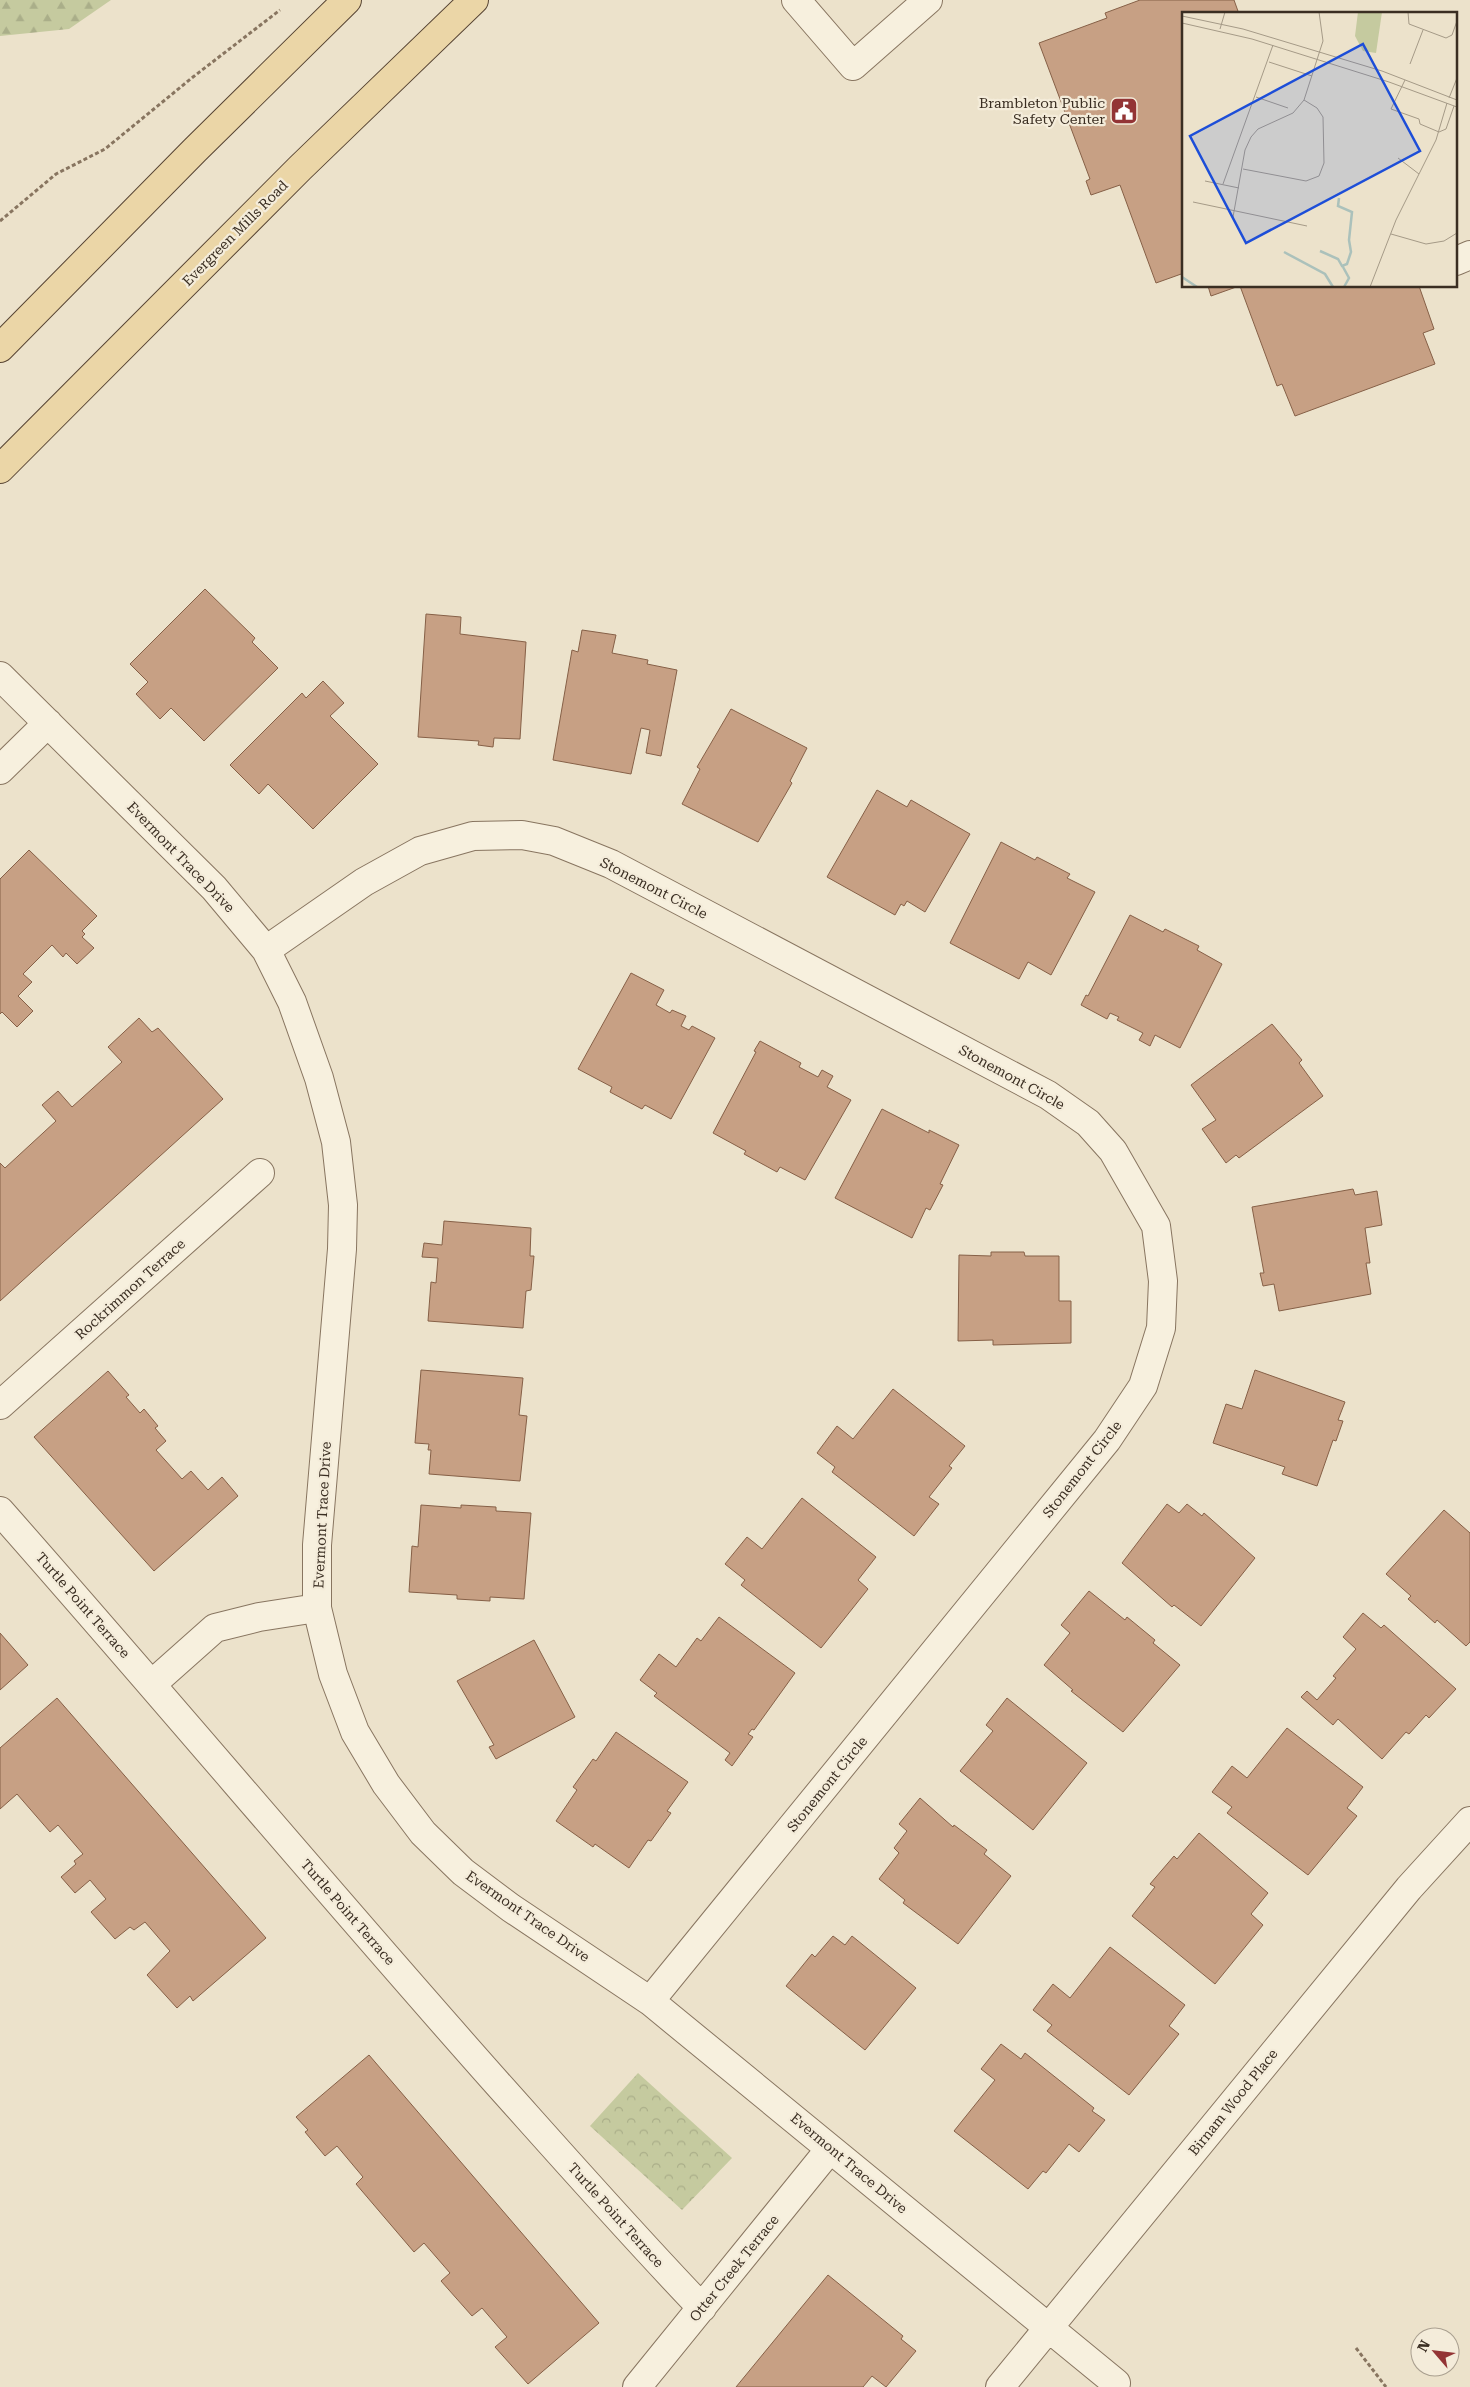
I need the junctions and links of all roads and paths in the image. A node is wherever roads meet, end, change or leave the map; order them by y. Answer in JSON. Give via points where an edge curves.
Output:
{"nodes":[{"id":1,"x":347,"y":0,"type":"edge"},
{"id":2,"x":474,"y":0,"type":"edge"},
{"id":3,"x":796,"y":0,"type":"edge"},
{"id":4,"x":928,"y":0,"type":"edge"},
{"id":5,"x":286,"y":5,"type":"dead end"},
{"id":6,"x":0,"y":221,"type":"edge"},
{"id":7,"x":1470,"y":255,"type":"edge"},
{"id":8,"x":1458,"y":260,"type":"edge"},
{"id":9,"x":0,"y":348,"type":"edge"},
{"id":10,"x":0,"y":469,"type":"edge"},
{"id":11,"x":0,"y":676,"type":"edge"},
{"id":12,"x":48,"y":723,"type":"junction"},
{"id":13,"x":0,"y":770,"type":"edge"},
{"id":14,"x":266,"y":950,"type":"junction"},
{"id":15,"x":260,"y":1173,"type":"dead end"},
{"id":16,"x":0,"y":1406,"type":"edge"},
{"id":17,"x":0,"y":1511,"type":"edge"},
{"id":18,"x":317,"y":1608,"type":"junction"},
{"id":19,"x":152,"y":1684,"type":"junction"},
{"id":20,"x":1470,"y":1821,"type":"edge"},
{"id":21,"x":650,"y":2001,"type":"junction"},
{"id":22,"x":830,"y":2149,"type":"junction"},
{"id":23,"x":702,"y":2308,"type":"junction"},
{"id":24,"x":1048,"y":2328,"type":"junction"},
{"id":25,"x":1356,"y":2348,"type":"dead end"},
{"id":26,"x":1116,"y":2383,"type":"dead end"},
{"id":27,"x":637,"y":2387,"type":"edge"},
{"id":28,"x":1000,"y":2387,"type":"edge"},
{"id":29,"x":1386,"y":2387,"type":"edge"}],
"edges":[{"from":1,"to":9,"type":"main road"},
{"from":2,"to":10,"type":"main road","name":"Evergreen Mills Road","via":[[300,168]]},
{"from":3,"to":4,"type":"street","via":[[853,66]]},
{"from":5,"to":6,"type":"path","via":[[104,149],[56,174]]},
{"from":7,"to":8,"type":"street"},
{"from":11,"to":12,"type":"street","name":"Evermont Trace Drive"},
{"from":12,"to":13,"type":"street"},
{"from":12,"to":14,"type":"street","name":"Evermont Trace Drive","via":[[214,888]]},
{"from":14,"to":18,"type":"street","name":"Evermont Trace Drive","via":[[292,1002],[319,1078],[336,1142],[343,1205],[317,1545]]},
{"from":14,"to":21,"type":"street","name":"Stonemont Circle","via":[[364,882],[420,850],[473,836],[522,835],[554,841],[611,864],[1048,1095],[1088,1123],[1113,1151],[1156,1226],[1163,1281],[1161,1328],[1143,1386],[1107,1440]]},
{"from":15,"to":16,"type":"street","name":"Rockrimmon Terrace"},
{"from":17,"to":19,"type":"street","name":"Turtle Point Terrace"},
{"from":18,"to":19,"type":"street","via":[[215,1628]]},
{"from":18,"to":21,"type":"street","name":"Evermont Trace Drive","via":[[333,1674],[355,1732],[386,1784],[423,1833],[463,1872],[511,1908]]},
{"from":19,"to":23,"type":"street","name":"Turtle Point Terrace","via":[[427,2004]]},
{"from":20,"to":24,"type":"street","name":"Birnam Wood Place","via":[[1402,1896]]},
{"from":21,"to":22,"type":"street","name":"Evermont Trace Drive"},
{"from":22,"to":23,"type":"street","name":"Otter Creek Terrace"},
{"from":22,"to":24,"type":"street","name":"Evermont Trace Drive"},
{"from":23,"to":27,"type":"street","name":"Otter Creek Terrace"},
{"from":24,"to":26,"type":"street","name":"Evermont Trace Drive"},
{"from":24,"to":28,"type":"street","name":"Birnam Wood Place"},
{"from":25,"to":29,"type":"path"}]}
